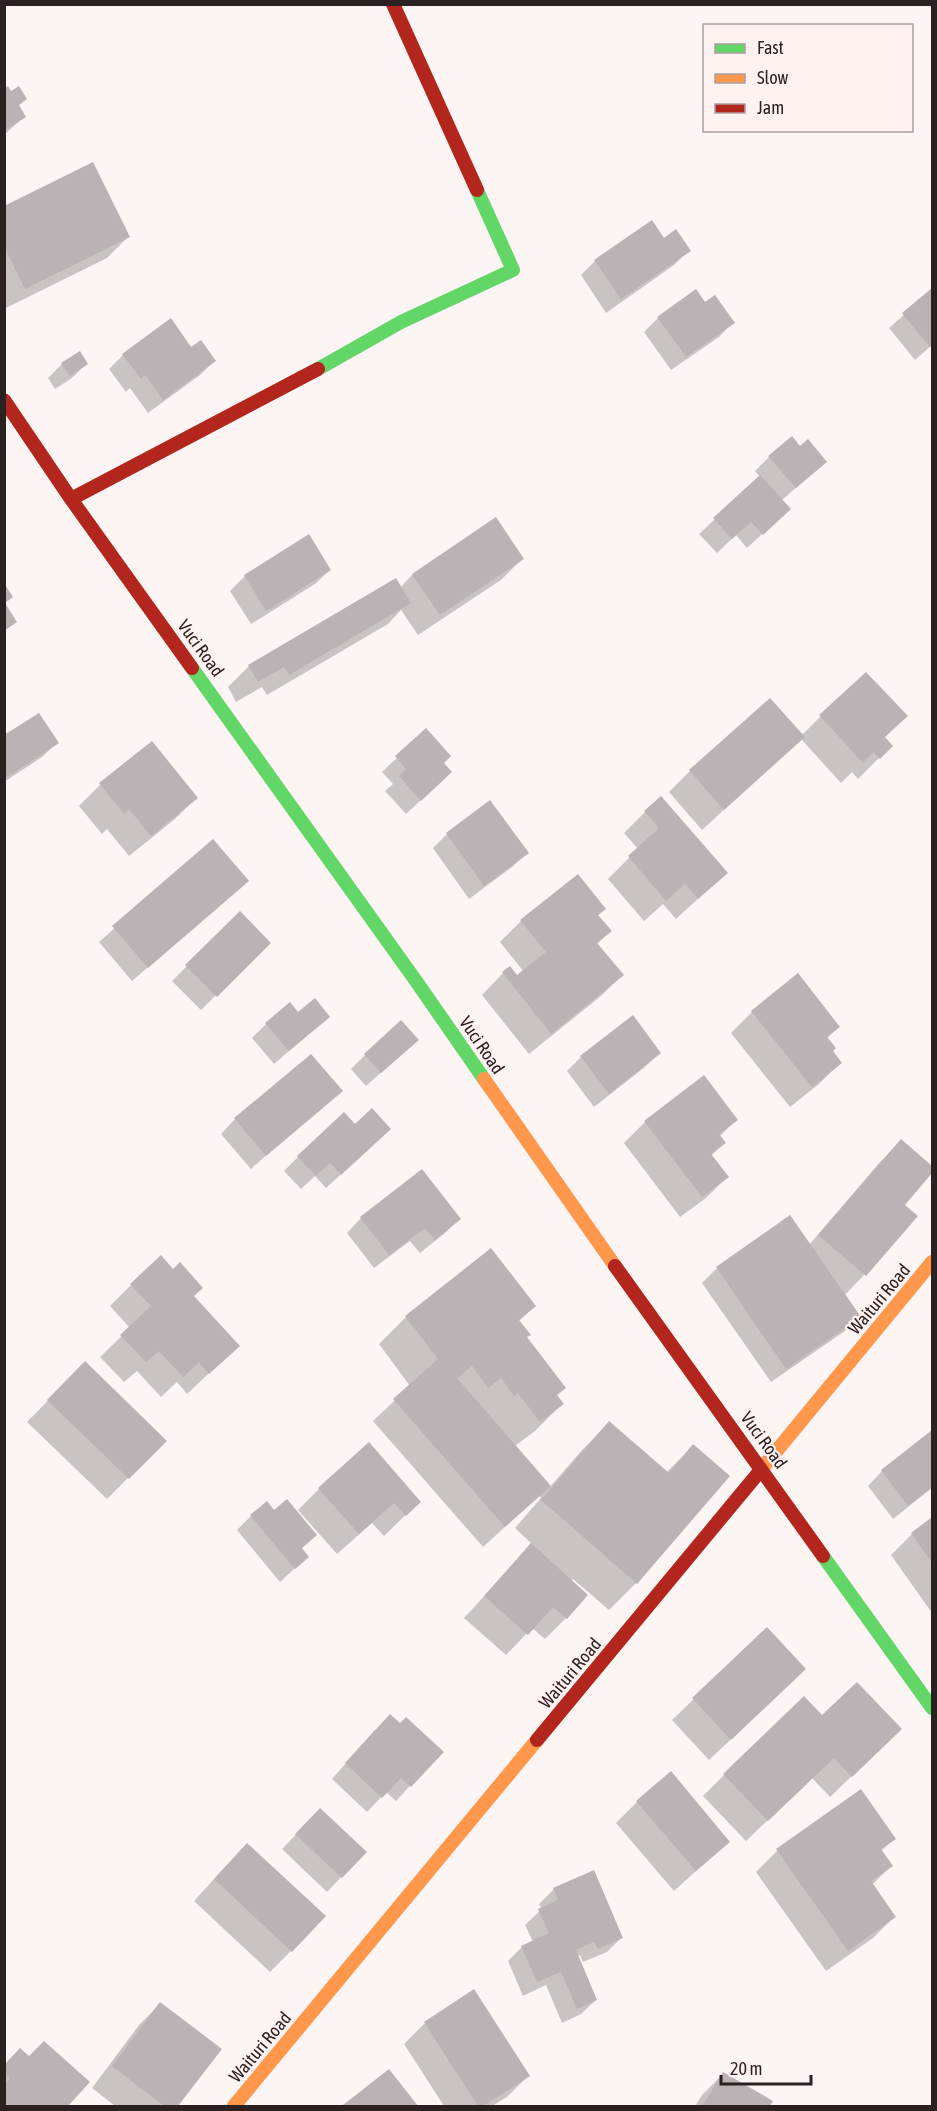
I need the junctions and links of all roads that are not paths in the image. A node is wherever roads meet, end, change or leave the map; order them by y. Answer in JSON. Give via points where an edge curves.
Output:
{"nodes":[{"id":1,"x":393,"y":4,"type":"edge"},
{"id":2,"x":4,"y":400,"type":"edge"},
{"id":3,"x":71,"y":499,"type":"junction"},
{"id":4,"x":933,"y":1262,"type":"edge"},
{"id":5,"x":762,"y":1469,"type":"junction"},
{"id":6,"x":933,"y":1708,"type":"edge"},
{"id":7,"x":234,"y":2106,"type":"edge"}],
"edges":[{"from":1,"to":3,"type":"main road","via":[[513,270],[401,322]]},
{"from":2,"to":3,"type":"main road","name":"Vuci Road"},
{"from":3,"to":5,"type":"main road","name":"Vuci Road"},
{"from":4,"to":5,"type":"main road","name":"Waituri Road"},
{"from":5,"to":6,"type":"main road","name":"Vuci Road"},
{"from":5,"to":7,"type":"main road","name":"Waituri Road"}]}
